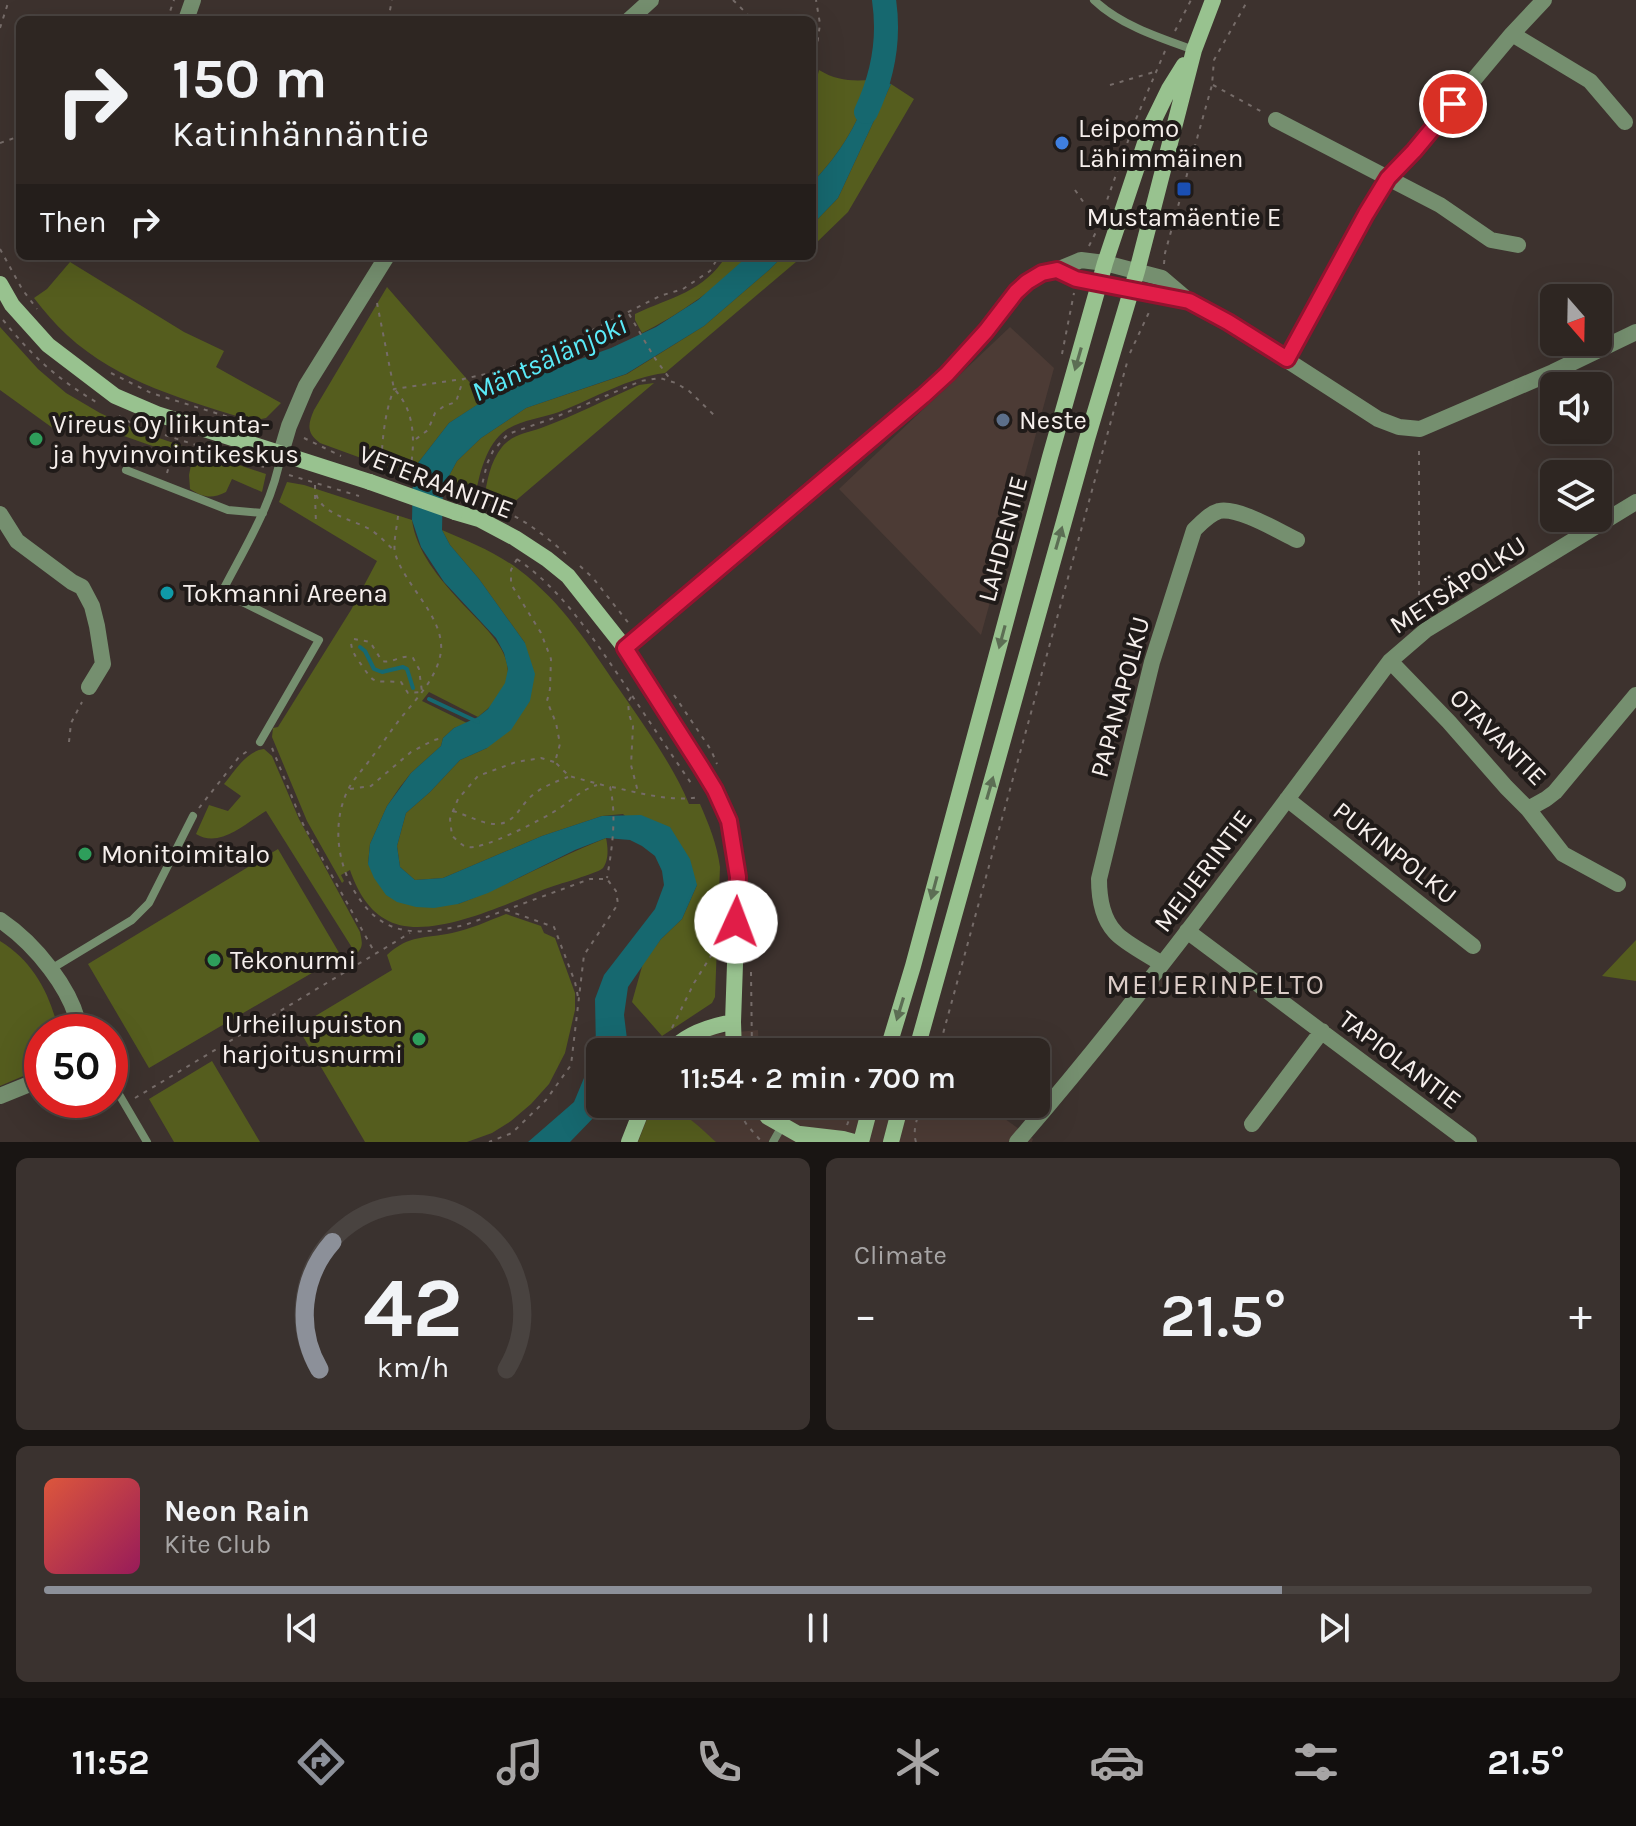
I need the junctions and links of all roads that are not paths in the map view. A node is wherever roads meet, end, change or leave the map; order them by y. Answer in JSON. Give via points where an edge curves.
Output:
{"nodes":[{"id":1,"x":651,"y":0,"type":"edge"},
{"id":2,"x":1094,"y":0,"type":"edge"},
{"id":3,"x":1213,"y":0,"type":"edge"},
{"id":4,"x":1544,"y":0,"type":"edge"},
{"id":5,"x":633,"y":16,"type":"edge"},
{"id":6,"x":1512,"y":34,"type":"junction"},
{"id":7,"x":1194,"y":50,"type":"junction"},
{"id":8,"x":1276,"y":120,"type":"road end"},
{"id":9,"x":1625,"y":122,"type":"dead end"},
{"id":10,"x":1388,"y":178,"type":"junction"},
{"id":11,"x":1518,"y":245,"type":"dead end"},
{"id":12,"x":385,"y":260,"type":"edge"},
{"id":13,"x":1105,"y":263,"type":"junction"},
{"id":14,"x":1057,"y":270,"type":"junction"},
{"id":15,"x":1137,"y":271,"type":"junction"},
{"id":16,"x":0,"y":284,"type":"edge"},
{"id":17,"x":1099,"y":284,"type":"junction"},
{"id":18,"x":1131,"y":290,"type":"junction"},
{"id":19,"x":1189,"y":301,"type":"junction"},
{"id":20,"x":1636,"y":332,"type":"edge"},
{"id":21,"x":1287,"y":359,"type":"junction"},
{"id":22,"x":281,"y":453,"type":"junction"},
{"id":23,"x":126,"y":470,"type":"dead end"},
{"id":24,"x":1636,"y":502,"type":"edge"},
{"id":25,"x":263,"y":513,"type":"junction"},
{"id":26,"x":0,"y":514,"type":"edge"},
{"id":27,"x":1297,"y":540,"type":"dead end"},
{"id":28,"x":625,"y":648,"type":"junction"},
{"id":29,"x":1390,"y":661,"type":"junction"},
{"id":30,"x":89,"y":687,"type":"road end"},
{"id":31,"x":1636,"y":695,"type":"edge"},
{"id":32,"x":260,"y":742,"type":"road end"},
{"id":33,"x":1287,"y":799,"type":"junction"},
{"id":34,"x":1528,"y":809,"type":"junction"},
{"id":35,"x":193,"y":816,"type":"road end"},
{"id":36,"x":1618,"y":884,"type":"dead end"},
{"id":37,"x":0,"y":920,"type":"edge"},
{"id":38,"x":1187,"y":931,"type":"junction"},
{"id":39,"x":1473,"y":946,"type":"dead end"},
{"id":40,"x":1162,"y":964,"type":"junction"},
{"id":41,"x":50,"y":970,"type":"junction"},
{"id":42,"x":76,"y":1014,"type":"edge"},
{"id":43,"x":733,"y":1022,"type":"junction"},
{"id":44,"x":1322,"y":1031,"type":"junction"},
{"id":45,"x":688,"y":1038,"type":"edge"},
{"id":46,"x":734,"y":1038,"type":"edge"},
{"id":47,"x":891,"y":1038,"type":"edge"},
{"id":48,"x":920,"y":1038,"type":"edge"},
{"id":49,"x":24,"y":1086,"type":"edge"},
{"id":50,"x":0,"y":1096,"type":"edge"},
{"id":51,"x":128,"y":1110,"type":"edge"},
{"id":52,"x":638,"y":1118,"type":"edge"},
{"id":53,"x":770,"y":1118,"type":"edge"},
{"id":54,"x":863,"y":1118,"type":"edge"},
{"id":55,"x":897,"y":1118,"type":"edge"},
{"id":56,"x":1252,"y":1124,"type":"dead end"},
{"id":57,"x":782,"y":1126,"type":"junction"},
{"id":58,"x":805,"y":1138,"type":"edge"},
{"id":59,"x":1460,"y":1139,"type":"edge"},
{"id":60,"x":849,"y":1140,"type":"edge"},
{"id":61,"x":147,"y":1142,"type":"edge"},
{"id":62,"x":629,"y":1142,"type":"edge"},
{"id":63,"x":773,"y":1142,"type":"edge"},
{"id":64,"x":861,"y":1142,"type":"edge"},
{"id":65,"x":891,"y":1142,"type":"edge"},
{"id":66,"x":1017,"y":1142,"type":"edge"}],
"edges":[{"from":1,"to":5,"type":"street"},
{"from":2,"to":7,"type":"lane","via":[[1148,33]]},
{"from":3,"to":7,"type":"main road","name":"LAHDENTIE"},
{"from":4,"to":6,"type":"street"},
{"from":6,"to":9,"type":"street","via":[[1590,81]]},
{"from":6,"to":10,"type":"street"},
{"from":7,"to":13,"type":"main road","name":"LAHDENTIE","via":[[1150,128]]},
{"from":7,"to":15,"type":"main road","name":"LAHDENTIE"},
{"from":8,"to":10,"type":"street"},
{"from":10,"to":11,"type":"street","via":[[1491,240]]},
{"from":10,"to":21,"type":"street"},
{"from":12,"to":22,"type":"street","via":[[306,386]]},
{"from":13,"to":14,"type":"street","via":[[1081,260]]},
{"from":13,"to":15,"type":"street"},
{"from":13,"to":17,"type":"main road","name":"LAHDENTIE"},
{"from":14,"to":17,"type":"street"},
{"from":14,"to":28,"type":"street","via":[[1027,282],[931,388]]},
{"from":15,"to":18,"type":"main road","name":"LAHDENTIE"},
{"from":15,"to":19,"type":"street","via":[[1162,278]]},
{"from":16,"to":22,"type":"main road","name":"VETERAANITIE","via":[[48,345],[115,396]]},
{"from":17,"to":18,"type":"street"},
{"from":17,"to":47,"type":"main road","name":"LAHDENTIE","one_way":true},
{"from":18,"to":19,"type":"street"},
{"from":48,"to":18,"type":"main road","name":"LAHDENTIE","one_way":true},
{"from":19,"to":21,"type":"street"},
{"from":20,"to":21,"type":"street","via":[[1420,429],[1378,419]]},
{"from":22,"to":25,"type":"lane"},
{"from":22,"to":28,"type":"main road","name":"VETERAANITIE","bridge":true,"via":[[497,528],[568,576]]},
{"from":23,"to":25,"type":"lane","via":[[228,510]]},
{"from":24,"to":29,"type":"street","name":"METSÄPOLKU","via":[[1426,630]]},
{"from":25,"to":32,"type":"lane","via":[[222,592],[319,640]]},
{"from":26,"to":30,"type":"street","via":[[17,541],[82,587],[92,606],[103,664]]},
{"from":27,"to":40,"type":"street","name":"PAPANAPOLKU","via":[[1234,511],[1218,511],[1194,530],[1152,662],[1099,879],[1099,897],[1115,933]]},
{"from":28,"to":43,"type":"main road","name":"VETERAANITIE","via":[[729,821],[738,877]]},
{"from":29,"to":33,"type":"street","name":"MEIJERINTIE"},
{"from":29,"to":34,"type":"street","name":"OTAVANTIE"},
{"from":31,"to":34,"type":"street","name":"OTAVANTIE","via":[[1555,792]]},
{"from":33,"to":38,"type":"street","name":"MEIJERINTIE"},
{"from":33,"to":39,"type":"street","name":"PUKINPOLKU"},
{"from":34,"to":36,"type":"street","via":[[1563,854]]},
{"from":35,"to":41,"type":"lane","via":[[149,903],[132,920]]},
{"from":37,"to":41,"type":"street"},
{"from":38,"to":40,"type":"street","name":"MEIJERINTIE"},
{"from":38,"to":44,"type":"street","name":"TAPIOLANTIE"},
{"from":40,"to":66,"type":"street","name":"MEIJERINTIE"},
{"from":41,"to":42,"type":"street"},
{"from":43,"to":45,"type":"main road"},
{"from":43,"to":46,"type":"main road","name":"VETERAANITIE"},
{"from":44,"to":56,"type":"street"},
{"from":44,"to":59,"type":"street","name":"TAPIOLANTIE"},
{"from":49,"to":50,"type":"street"},
{"from":51,"to":61,"type":"lane"},
{"from":52,"to":62,"type":"main road"},
{"from":53,"to":57,"type":"main road"},
{"from":54,"to":64,"type":"main road"},
{"from":55,"to":65,"type":"main road"},
{"from":57,"to":58,"type":"main road"},
{"from":57,"to":63,"type":"lane"},
{"from":58,"to":60,"type":"main road"}]}
